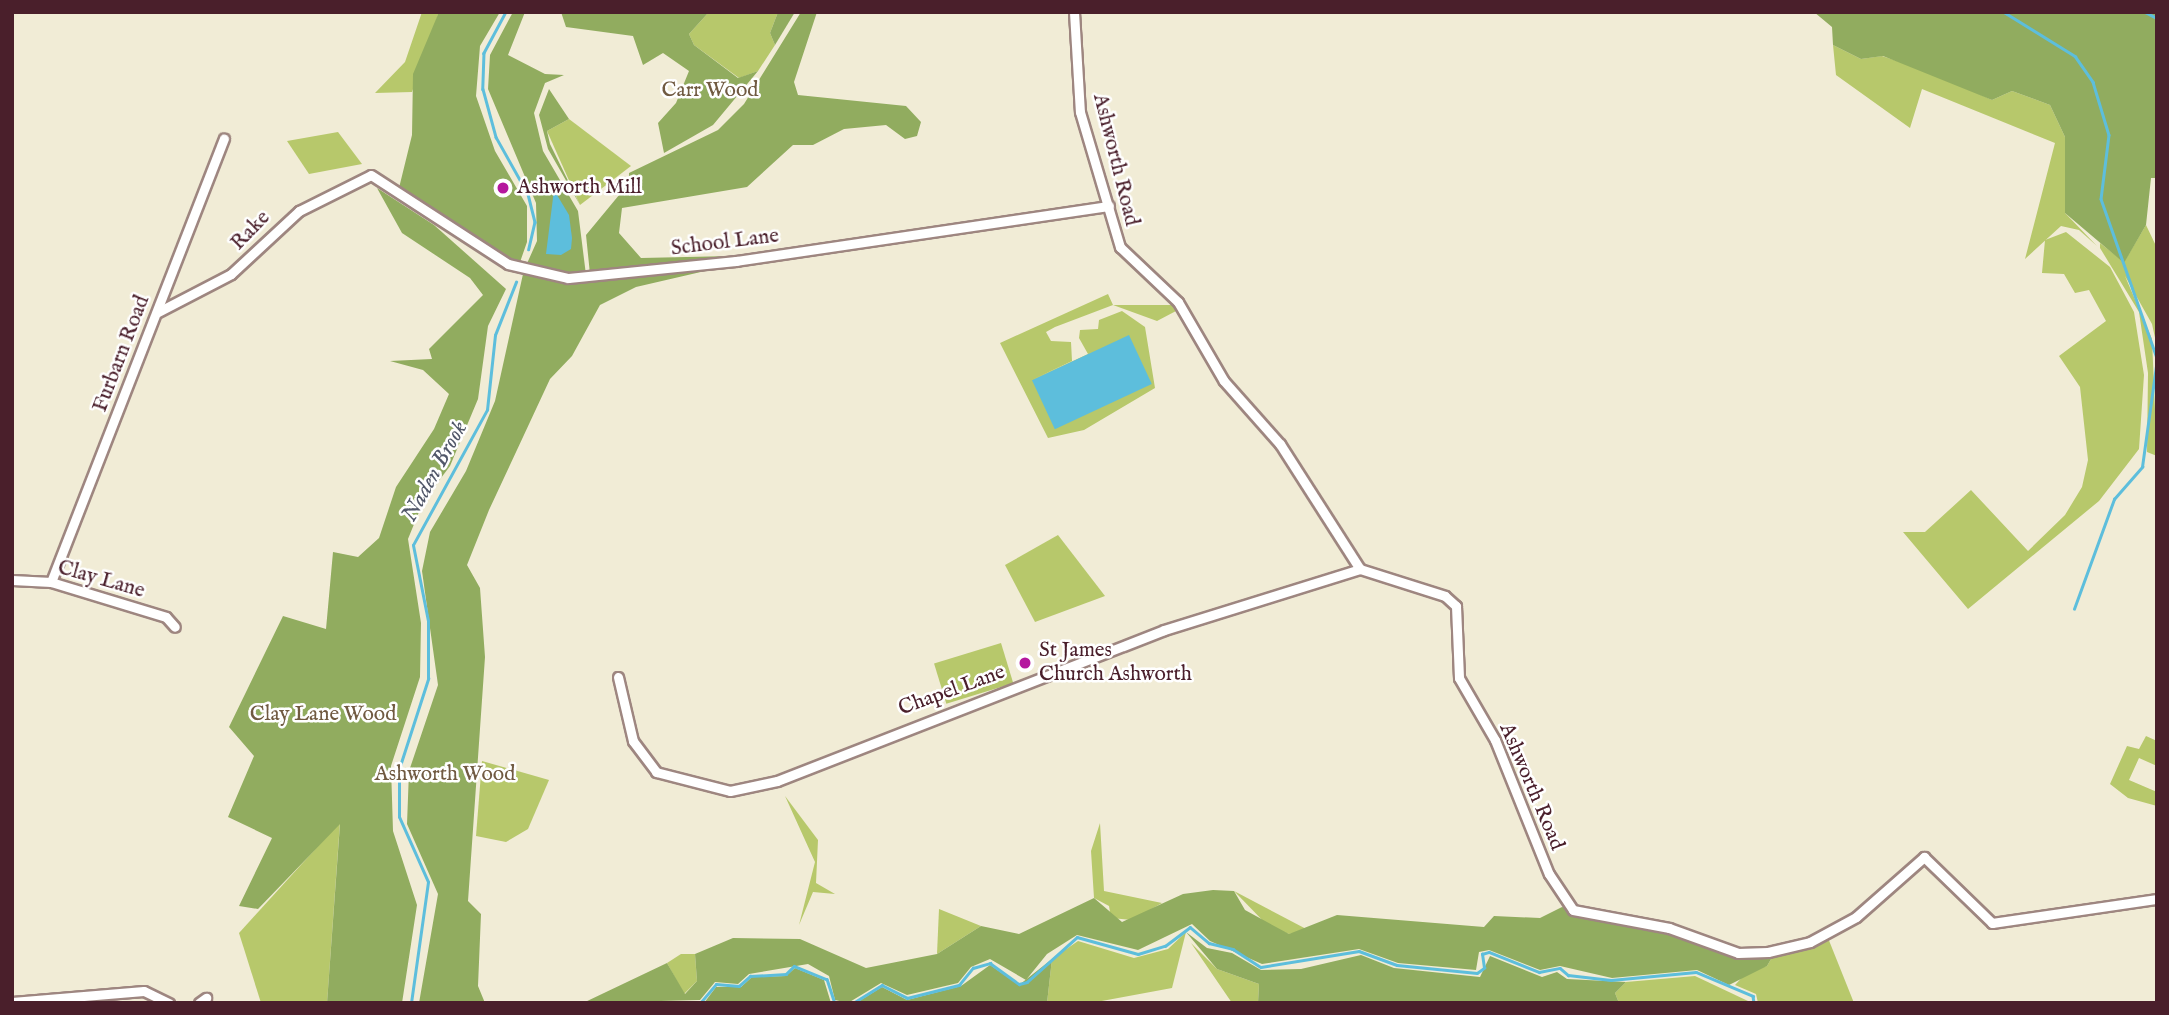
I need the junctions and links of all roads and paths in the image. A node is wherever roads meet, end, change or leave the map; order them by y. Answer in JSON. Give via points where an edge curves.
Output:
{"nodes":[{"id":1,"x":1074,"y":12,"type":"edge"},
{"id":2,"x":224,"y":139,"type":"dead end"},
{"id":3,"x":371,"y":175,"type":"joint"},
{"id":4,"x":1110,"y":206,"type":"junction"},
{"id":5,"x":158,"y":312,"type":"junction"},
{"id":6,"x":1360,"y":569,"type":"junction"},
{"id":7,"x":12,"y":580,"type":"edge"},
{"id":8,"x":51,"y":582,"type":"junction"},
{"id":9,"x":175,"y":627,"type":"dead end"},
{"id":10,"x":618,"y":677,"type":"dead end"},
{"id":11,"x":2157,"y":899,"type":"edge"},
{"id":12,"x":12,"y":1002,"type":"edge"},
{"id":13,"x":169,"y":1003,"type":"edge"}],
"edges":[{"from":1,"to":4,"type":"street","name":"Ashworth Road","via":[[1080,112]]},
{"from":2,"to":5,"type":"street","name":"Furbarn Road"},
{"from":3,"to":4,"type":"street","name":"School Lane","via":[[489,254],[533,273],[568,278],[736,261]]},
{"from":3,"to":5,"type":"street","name":"Rake","via":[[299,211],[231,274]]},
{"from":4,"to":6,"type":"street","name":"Ashworth Road","via":[[1120,247],[1178,302],[1224,381],[1280,444]]},
{"from":5,"to":8,"type":"street","name":"Furbarn Road"},
{"from":6,"to":10,"type":"street","name":"Chapel Lane","via":[[1164,630],[777,781],[730,791],[656,772],[633,741]]},
{"from":6,"to":11,"type":"street","name":"Ashworth Road","via":[[1445,596],[1456,606],[1459,678],[1495,740],[1549,874],[1573,909],[1669,928],[1738,953],[1768,952],[1815,940],[1856,917],[1913,860],[1924,857],[1992,923]]},
{"from":7,"to":8,"type":"street","name":"Clay Lane"},
{"from":8,"to":9,"type":"street","name":"Clay Lane","via":[[166,617]]},
{"from":12,"to":13,"type":"street","via":[[144,991]]}]}
